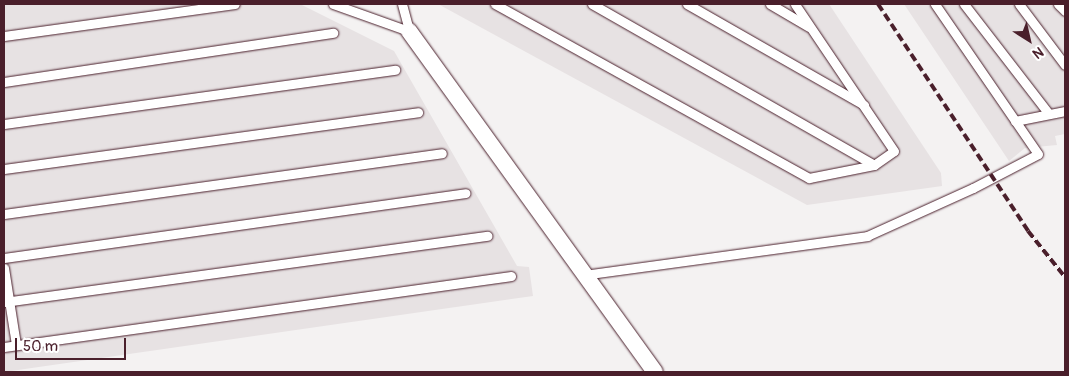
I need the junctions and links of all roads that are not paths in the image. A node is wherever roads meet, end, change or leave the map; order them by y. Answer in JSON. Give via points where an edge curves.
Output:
{"nodes":[{"id":1,"x":235,"y":4,"type":"edge"},
{"id":2,"x":333,"y":4,"type":"edge"},
{"id":3,"x":402,"y":4,"type":"edge"},
{"id":4,"x":495,"y":4,"type":"edge"},
{"id":5,"x":592,"y":4,"type":"edge"},
{"id":6,"x":687,"y":4,"type":"edge"},
{"id":7,"x":770,"y":4,"type":"edge"},
{"id":8,"x":795,"y":4,"type":"edge"},
{"id":9,"x":936,"y":4,"type":"edge"},
{"id":10,"x":964,"y":4,"type":"edge"},
{"id":11,"x":1020,"y":4,"type":"edge"},
{"id":12,"x":1058,"y":4,"type":"edge"},
{"id":13,"x":1065,"y":11,"type":"edge"},
{"id":14,"x":813,"y":30,"type":"junction"},
{"id":15,"x":409,"y":31,"type":"junction"},
{"id":16,"x":333,"y":33,"type":"dead end"},
{"id":17,"x":4,"y":36,"type":"edge"},
{"id":18,"x":1065,"y":65,"type":"edge"},
{"id":19,"x":395,"y":70,"type":"dead end"},
{"id":20,"x":4,"y":82,"type":"edge"},
{"id":21,"x":866,"y":107,"type":"junction"},
{"id":22,"x":1065,"y":111,"type":"edge"},
{"id":23,"x":418,"y":112,"type":"dead end"},
{"id":24,"x":1049,"y":114,"type":"junction"},
{"id":25,"x":1015,"y":120,"type":"junction"},
{"id":26,"x":4,"y":124,"type":"edge"},
{"id":27,"x":442,"y":153,"type":"dead end"},
{"id":28,"x":874,"y":165,"type":"junction"},
{"id":29,"x":4,"y":169,"type":"edge"},
{"id":30,"x":464,"y":193,"type":"dead end"},
{"id":31,"x":4,"y":214,"type":"edge"},
{"id":32,"x":488,"y":236,"type":"dead end"},
{"id":33,"x":4,"y":258,"type":"edge"},
{"id":34,"x":4,"y":268,"type":"edge"},
{"id":35,"x":583,"y":275,"type":"junction"},
{"id":36,"x":511,"y":276,"type":"dead end"},
{"id":37,"x":6,"y":302,"type":"edge"},
{"id":38,"x":16,"y":345,"type":"junction"},
{"id":39,"x":4,"y":347,"type":"edge"},
{"id":40,"x":655,"y":372,"type":"edge"}],
"edges":[{"from":1,"to":17,"type":"lane"},
{"from":2,"to":15,"type":"lane"},
{"from":3,"to":15,"type":"lane"},
{"from":4,"to":28,"type":"lane","via":[[809,178]]},
{"from":5,"to":28,"type":"lane"},
{"from":6,"to":21,"type":"lane"},
{"from":7,"to":14,"type":"lane"},
{"from":8,"to":14,"type":"lane"},
{"from":9,"to":25,"type":"lane"},
{"from":10,"to":24,"type":"lane"},
{"from":11,"to":18,"type":"lane"},
{"from":12,"to":13,"type":"lane"},
{"from":14,"to":21,"type":"lane"},
{"from":15,"to":35,"type":"street"},
{"from":16,"to":20,"type":"lane"},
{"from":19,"to":26,"type":"lane"},
{"from":21,"to":28,"type":"lane","via":[[894,151]]},
{"from":22,"to":24,"type":"lane"},
{"from":23,"to":29,"type":"lane"},
{"from":24,"to":25,"type":"lane"},
{"from":25,"to":35,"type":"lane","via":[[1038,154],[973,188],[867,236]]},
{"from":27,"to":31,"type":"lane"},
{"from":30,"to":33,"type":"lane"},
{"from":32,"to":37,"type":"lane"},
{"from":34,"to":37,"type":"lane"},
{"from":35,"to":40,"type":"street"},
{"from":36,"to":38,"type":"lane"},
{"from":37,"to":38,"type":"lane"},
{"from":38,"to":39,"type":"lane"}]}
